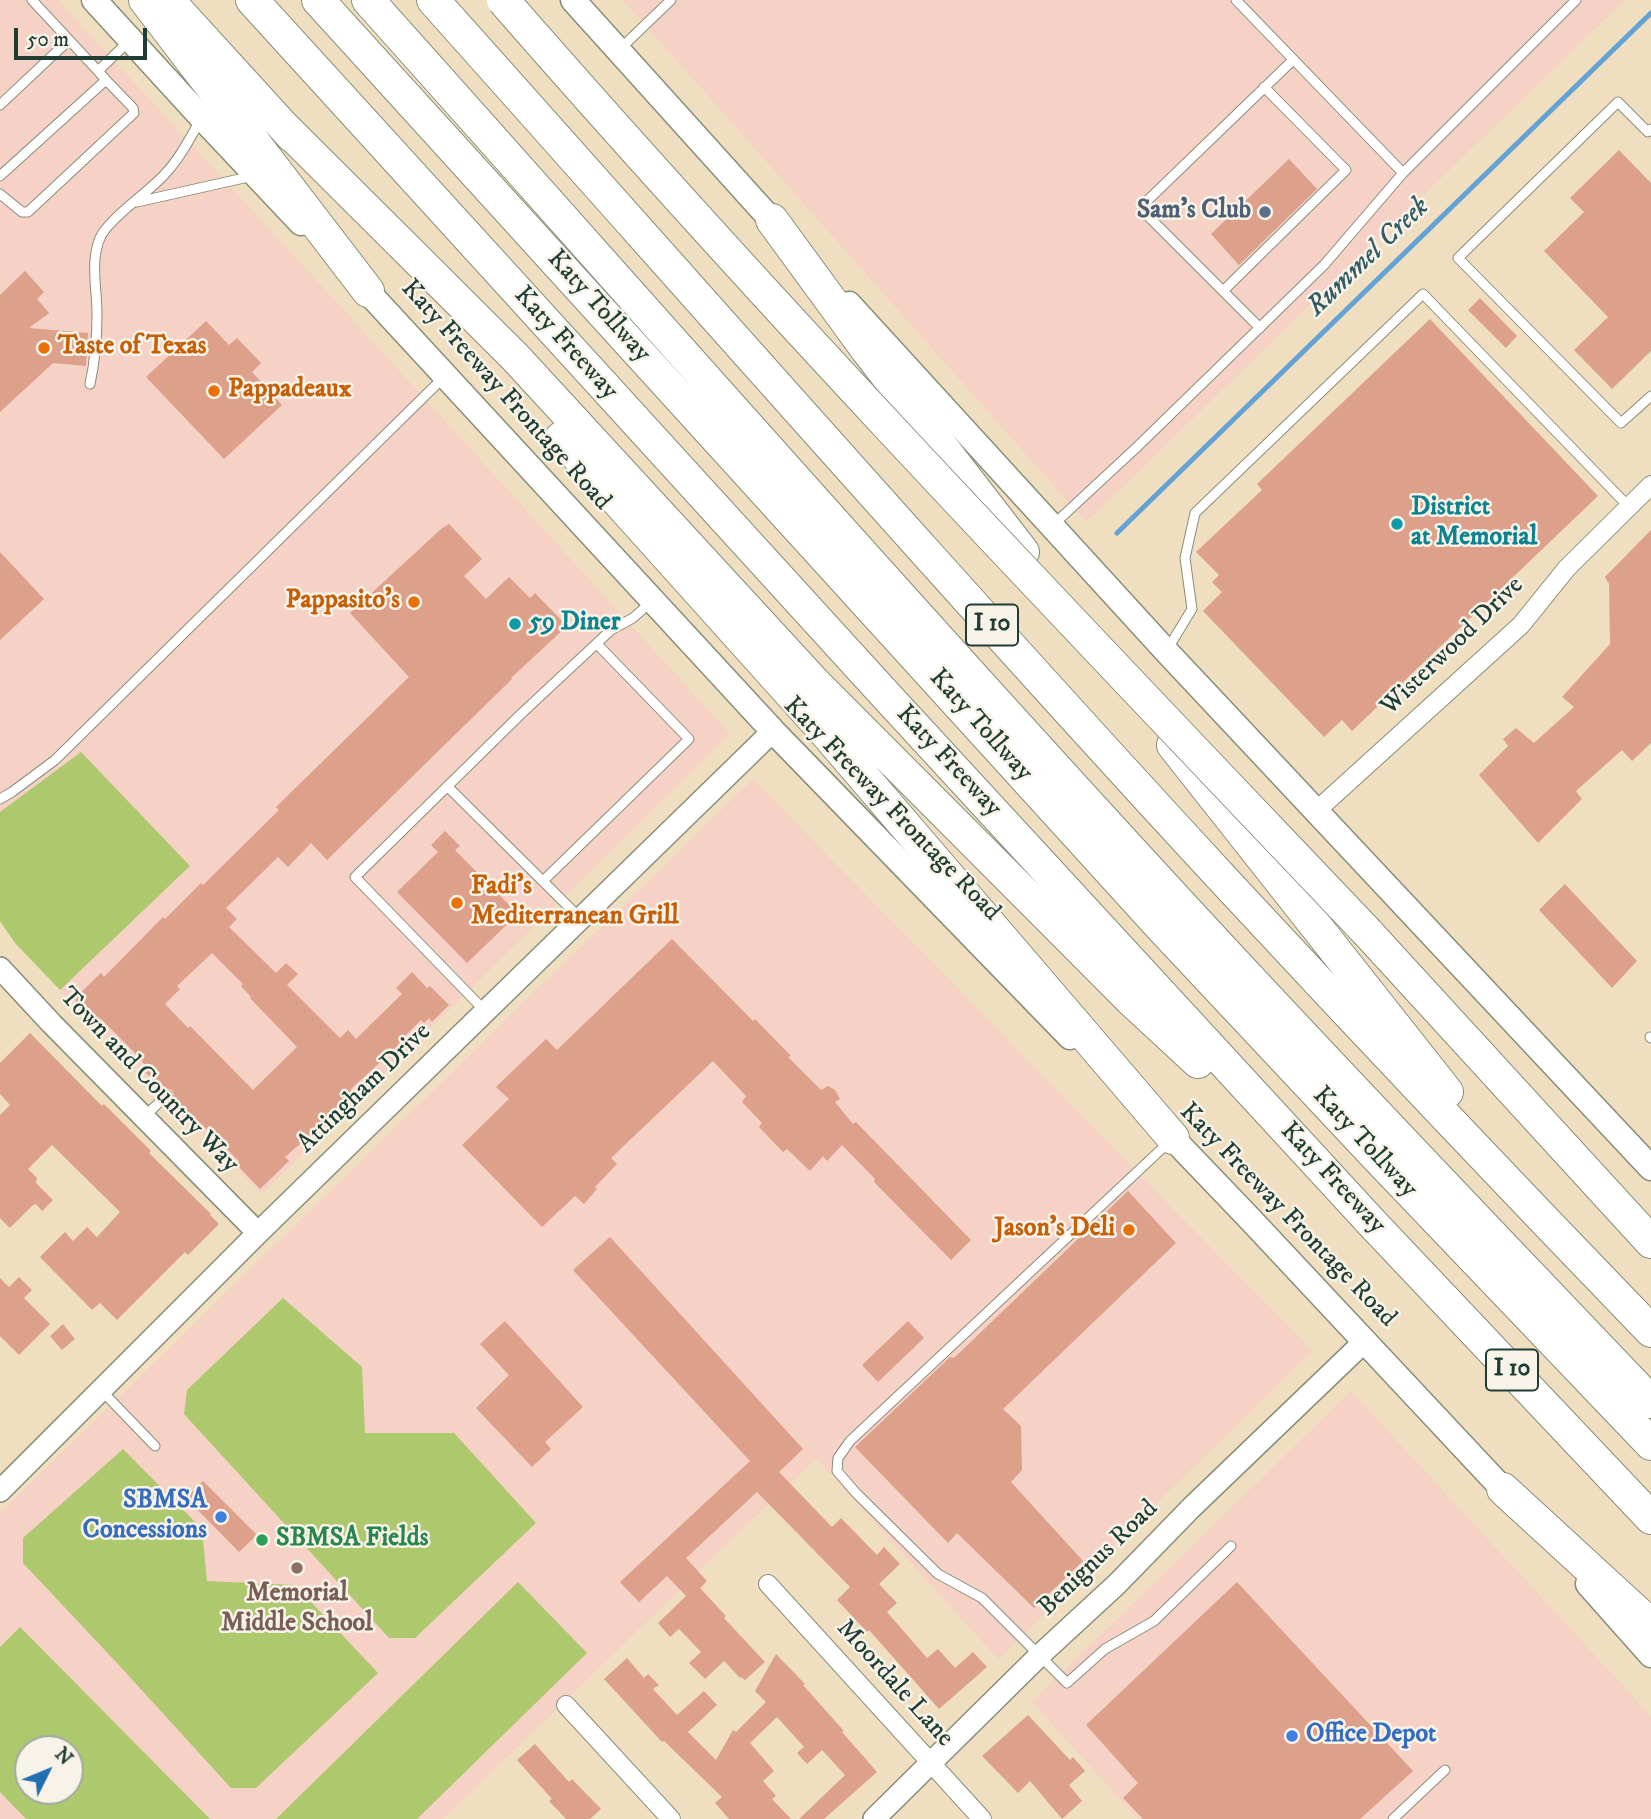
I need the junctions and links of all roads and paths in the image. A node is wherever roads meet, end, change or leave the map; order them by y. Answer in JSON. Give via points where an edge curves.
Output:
{"nodes":[{"id":1,"x":32,"y":0,"type":"edge"},
{"id":2,"x":94,"y":0,"type":"edge"},
{"id":3,"x":145,"y":0,"type":"edge"},
{"id":4,"x":168,"y":0,"type":"edge"},
{"id":5,"x":252,"y":0,"type":"edge"},
{"id":6,"x":318,"y":0,"type":"edge"},
{"id":7,"x":368,"y":0,"type":"edge"},
{"id":8,"x":433,"y":0,"type":"edge"},
{"id":9,"x":503,"y":0,"type":"edge"},
{"id":10,"x":573,"y":0,"type":"edge"},
{"id":11,"x":670,"y":0,"type":"edge"},
{"id":12,"x":1236,"y":0,"type":"edge"},
{"id":13,"x":1576,"y":0,"type":"edge"},
{"id":14,"x":69,"y":40,"type":"junction"},
{"id":15,"x":131,"y":40,"type":"junction"},
{"id":16,"x":619,"y":50,"type":"junction"},
{"id":17,"x":1293,"y":60,"type":"junction"},
{"id":18,"x":98,"y":71,"type":"junction"},
{"id":19,"x":106,"y":80,"type":"junction"},
{"id":20,"x":1264,"y":87,"type":"junction"},
{"id":21,"x":0,"y":105,"type":"edge"},
{"id":22,"x":202,"y":118,"type":"junction"},
{"id":23,"x":1651,"y":129,"type":"edge"},
{"id":24,"x":1403,"y":173,"type":"junction"},
{"id":25,"x":256,"y":175,"type":"junction"},
{"id":26,"x":0,"y":176,"type":"edge"},
{"id":27,"x":0,"y":194,"type":"edge"},
{"id":28,"x":135,"y":202,"type":"junction"},
{"id":29,"x":772,"y":220,"type":"junction"},
{"id":30,"x":368,"y":291,"type":"junction"},
{"id":31,"x":1223,"y":291,"type":"junction"},
{"id":32,"x":457,"y":311,"type":"junction"},
{"id":33,"x":1260,"y":328,"type":"junction"},
{"id":34,"x":446,"y":376,"type":"junction"},
{"id":35,"x":90,"y":384,"type":"dead end"},
{"id":36,"x":1651,"y":396,"type":"edge"},
{"id":37,"x":1651,"y":485,"type":"edge"},
{"id":38,"x":1629,"y":507,"type":"junction"},
{"id":39,"x":1052,"y":526,"type":"junction"},
{"id":40,"x":653,"y":600,"type":"junction"},
{"id":41,"x":597,"y":644,"type":"junction"},
{"id":42,"x":1166,"y":651,"type":"junction"},
{"id":43,"x":773,"y":732,"type":"junction"},
{"id":44,"x":448,"y":787,"type":"junction"},
{"id":45,"x":0,"y":799,"type":"edge"},
{"id":46,"x":1315,"y":812,"type":"junction"},
{"id":47,"x":543,"y":881,"type":"junction"},
{"id":48,"x":581,"y":919,"type":"junction"},
{"id":49,"x":1374,"y":939,"type":"junction"},
{"id":50,"x":0,"y":968,"type":"edge"},
{"id":51,"x":485,"y":1012,"type":"junction"},
{"id":52,"x":167,"y":1095,"type":"dead end"},
{"id":53,"x":144,"y":1117,"type":"junction"},
{"id":54,"x":1173,"y":1138,"type":"junction"},
{"id":55,"x":1651,"y":1168,"type":"edge"},
{"id":56,"x":1651,"y":1221,"type":"edge"},
{"id":57,"x":1372,"y":1223,"type":"junction"},
{"id":58,"x":258,"y":1233,"type":"junction"},
{"id":59,"x":1562,"y":1239,"type":"junction"},
{"id":60,"x":1651,"y":1242,"type":"edge"},
{"id":61,"x":1651,"y":1331,"type":"edge"},
{"id":62,"x":1365,"y":1341,"type":"junction"},
{"id":63,"x":101,"y":1390,"type":"junction"},
{"id":64,"x":1651,"y":1402,"type":"edge"},
{"id":65,"x":1651,"y":1444,"type":"edge"},
{"id":66,"x":155,"y":1447,"type":"dead end"},
{"id":67,"x":1503,"y":1489,"type":"junction"},
{"id":68,"x":0,"y":1491,"type":"edge"},
{"id":69,"x":1651,"y":1518,"type":"edge"},
{"id":70,"x":1231,"y":1546,"type":"dead end"},
{"id":71,"x":768,"y":1584,"type":"dead end"},
{"id":72,"x":1651,"y":1625,"type":"edge"},
{"id":73,"x":1040,"y":1655,"type":"junction"},
{"id":74,"x":1651,"y":1655,"type":"edge"},
{"id":75,"x":566,"y":1705,"type":"dead end"},
{"id":76,"x":931,"y":1763,"type":"junction"},
{"id":77,"x":1445,"y":1770,"type":"dead end"},
{"id":78,"x":671,"y":1819,"type":"edge"},
{"id":79,"x":874,"y":1819,"type":"edge"},
{"id":80,"x":982,"y":1819,"type":"edge"},
{"id":81,"x":1393,"y":1819,"type":"edge"}],
"edges":[{"from":1,"to":14,"type":"lane"},
{"from":2,"to":15,"type":"main road","name":"Katy Freeway Frontage Road"},
{"from":3,"to":30,"type":"highway"},
{"from":4,"to":32,"type":"highway"},
{"from":5,"to":57,"type":"highway","name":"Katy Freeway","number":"I 10"},
{"from":6,"to":65,"type":"highway","name":"Katy Tollway","via":[[1161,927]]},
{"from":7,"to":64,"type":"highway","name":"Katy Tollway","via":[[1184,909]]},
{"from":8,"to":59,"type":"highway","number":"I 10","via":[[1103,748]]},
{"from":9,"to":49,"type":"highway","bridge":true,"via":[[876,413]]},
{"from":10,"to":16,"type":"main road"},
{"from":11,"to":16,"type":"lane"},
{"from":12,"to":17,"type":"lane"},
{"from":13,"to":24,"type":"lane"},
{"from":14,"to":18,"type":"lane"},
{"from":14,"to":21,"type":"lane"},
{"from":15,"to":18,"type":"lane"},
{"from":15,"to":22,"type":"main road","name":"Katy Freeway Frontage Road"},
{"from":16,"to":29,"type":"main road"},
{"from":17,"to":20,"type":"lane"},
{"from":17,"to":24,"type":"lane"},
{"from":18,"to":19,"type":"lane"},
{"from":19,"to":26,"type":"lane"},
{"from":19,"to":27,"type":"lane","via":[[134,113],[28,212]]},
{"from":20,"to":31,"type":"lane","via":[[1144,207]]},
{"from":20,"to":31,"type":"lane","via":[[1346,170]]},
{"from":22,"to":25,"type":"main road","name":"Katy Freeway Frontage Road"},
{"from":22,"to":28,"type":"lane","via":[[166,174]]},
{"from":23,"to":36,"type":"lane","via":[[1648,132],[1618,102],[1458,258],[1622,423]]},
{"from":24,"to":33,"type":"lane","via":[[1324,265]]},
{"from":25,"to":28,"type":"lane"},
{"from":25,"to":30,"type":"main road","name":"Katy Freeway Frontage Road"},
{"from":28,"to":35,"type":"lane","via":[[101,235],[94,256],[97,313]]},
{"from":29,"to":39,"type":"main road"},
{"from":29,"to":59,"type":"highway","via":[[996,519]]},
{"from":30,"to":34,"type":"main road","name":"Katy Freeway Frontage Road"},
{"from":31,"to":33,"type":"lane"},
{"from":32,"to":54,"type":"highway"},
{"from":32,"to":57,"type":"highway","via":[[534,377],[815,683],[1131,1000]]},
{"from":33,"to":39,"type":"lane"},
{"from":34,"to":40,"type":"main road","name":"Katy Freeway Frontage Road"},
{"from":34,"to":45,"type":"lane","via":[[55,760]]},
{"from":37,"to":38,"type":"street","name":"Wisterwood Drive"},
{"from":38,"to":42,"type":"lane","via":[[1423,294],[1195,513],[1185,558],[1192,609]]},
{"from":38,"to":46,"type":"street","name":"Wisterwood Drive","via":[[1567,568],[1521,625]]},
{"from":39,"to":42,"type":"main road"},
{"from":40,"to":41,"type":"lane"},
{"from":40,"to":43,"type":"main road","name":"Katy Freeway Frontage Road"},
{"from":41,"to":44,"type":"lane"},
{"from":41,"to":47,"type":"lane","via":[[689,739]]},
{"from":42,"to":46,"type":"main road"},
{"from":43,"to":48,"type":"street","name":"Attingham Drive"},
{"from":43,"to":54,"type":"main road","name":"Katy Freeway Frontage Road"},
{"from":44,"to":47,"type":"lane"},
{"from":44,"to":51,"type":"lane","via":[[355,877]]},
{"from":46,"to":55,"type":"main road"},
{"from":47,"to":48,"type":"lane"},
{"from":48,"to":51,"type":"street","name":"Attingham Drive"},
{"from":49,"to":56,"type":"highway"},
{"from":49,"to":60,"type":"highway"},
{"from":50,"to":53,"type":"street","name":"Town and Country Way"},
{"from":51,"to":58,"type":"street","name":"Attingham Drive"},
{"from":52,"to":53,"type":"lane"},
{"from":53,"to":58,"type":"street","name":"Town and Country Way"},
{"from":54,"to":62,"type":"main road","name":"Katy Freeway Frontage Road"},
{"from":54,"to":73,"type":"lane","via":[[850,1441],[838,1458],[837,1471],[938,1574],[982,1598]]},
{"from":57,"to":69,"type":"highway","name":"Katy Freeway","number":"I 10"},
{"from":58,"to":63,"type":"street","name":"Attingham Drive"},
{"from":59,"to":61,"type":"highway","number":"I 10"},
{"from":62,"to":67,"type":"main road","name":"Katy Freeway Frontage Road"},
{"from":62,"to":73,"type":"street","name":"Benignus Road"},
{"from":63,"to":66,"type":"lane"},
{"from":63,"to":68,"type":"street","name":"Attingham Drive"},
{"from":67,"to":72,"type":"highway"},
{"from":67,"to":74,"type":"main road","name":"Katy Freeway Frontage Road"},
{"from":70,"to":73,"type":"lane","via":[[1154,1621],[1105,1649],[1067,1683]]},
{"from":71,"to":76,"type":"street","name":"Moordale Lane"},
{"from":73,"to":76,"type":"street","name":"Benignus Road"},
{"from":75,"to":78,"type":"street"},
{"from":76,"to":79,"type":"street","name":"Benignus Road"},
{"from":76,"to":80,"type":"street","name":"Moordale Lane"},
{"from":77,"to":81,"type":"lane"}]}
